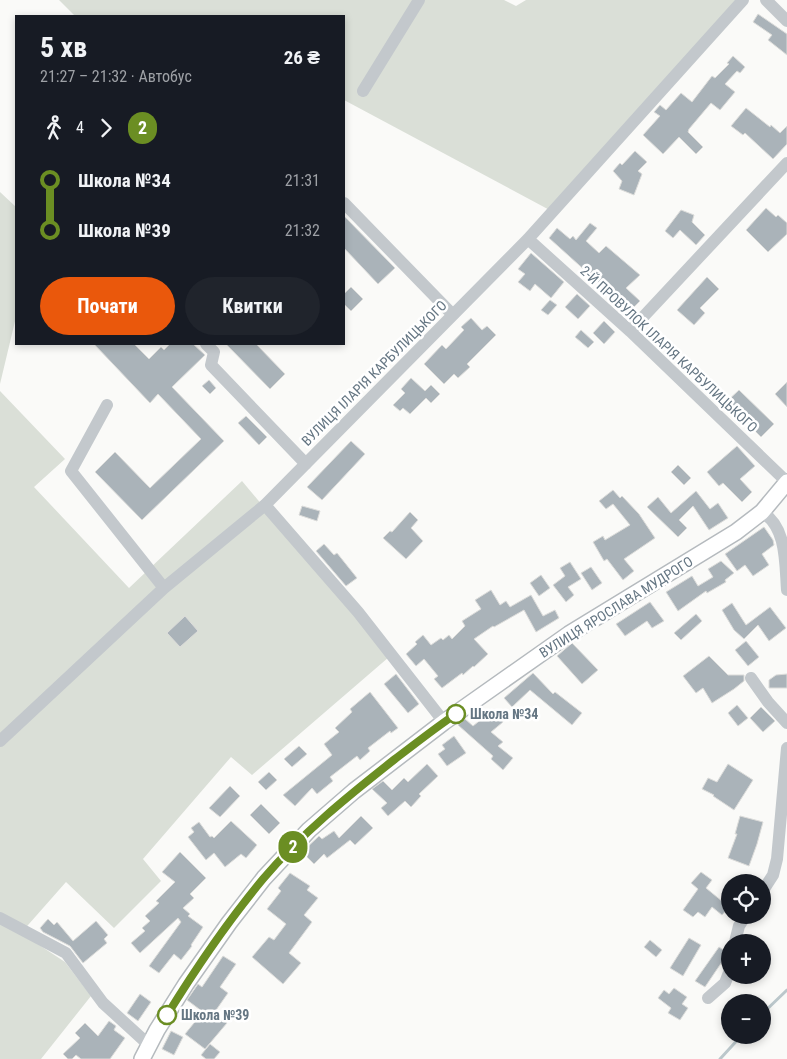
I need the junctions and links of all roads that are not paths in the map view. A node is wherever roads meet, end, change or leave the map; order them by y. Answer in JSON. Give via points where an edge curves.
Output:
{"nodes":[{"id":1,"x":419,"y":0,"type":"edge"},
{"id":2,"x":743,"y":0,"type":"edge"},
{"id":3,"x":766,"y":0,"type":"edge"},
{"id":4,"x":787,"y":21,"type":"edge"},
{"id":5,"x":364,"y":91,"type":"dead end"},
{"id":6,"x":787,"y":163,"type":"edge"},
{"id":7,"x":345,"y":204,"type":"edge"},
{"id":8,"x":528,"y":239,"type":"junction"},
{"id":9,"x":453,"y":314,"type":"junction"},
{"id":10,"x":630,"y":331,"type":"junction"},
{"id":11,"x":207,"y":345,"type":"edge"},
{"id":12,"x":107,"y":405,"type":"dead end"},
{"id":13,"x":306,"y":464,"type":"junction"},
{"id":14,"x":787,"y":482,"type":"edge"},
{"id":15,"x":265,"y":505,"type":"junction"},
{"id":16,"x":762,"y":512,"type":"junction"},
{"id":17,"x":164,"y":588,"type":"junction"},
{"id":18,"x":787,"y":590,"type":"edge"},
{"id":19,"x":751,"y":678,"type":"dead end"},
{"id":20,"x":444,"y":722,"type":"junction"},
{"id":21,"x":787,"y":723,"type":"edge"},
{"id":22,"x":0,"y":742,"type":"edge"},
{"id":23,"x":787,"y":748,"type":"edge"},
{"id":24,"x":784,"y":826,"type":"edge"},
{"id":25,"x":771,"y":878,"type":"edge"},
{"id":26,"x":0,"y":918,"type":"edge"},
{"id":27,"x":724,"y":984,"type":"edge"},
{"id":28,"x":708,"y":998,"type":"dead end"},
{"id":29,"x":149,"y":1045,"type":"junction"},
{"id":30,"x":142,"y":1059,"type":"edge"}],
"edges":[{"from":1,"to":5,"type":"street"},
{"from":2,"to":8,"type":"street","name":"ВУЛИЦЯ ІЛАРІЯ КАРБУЛИЦЬКОГО"},
{"from":3,"to":4,"type":"street"},
{"from":6,"to":10,"type":"street"},
{"from":7,"to":9,"type":"street"},
{"from":8,"to":9,"type":"street","name":"ВУЛИЦЯ ІЛАРІЯ КАРБУЛИЦЬКОГО"},
{"from":8,"to":10,"type":"street","name":"2-Й ПРОВУЛОК ІЛАРІЯ КАРБУЛИЦЬКОГО"},
{"from":9,"to":13,"type":"street","name":"ВУЛИЦЯ ІЛАРІЯ КАРБУЛИЦЬКОГО"},
{"from":10,"to":14,"type":"street","name":"2-Й ПРОВУЛОК ІЛАРІЯ КАРБУЛИЦЬКОГО"},
{"from":11,"to":13,"type":"street","via":[[214,352],[211,365]]},
{"from":12,"to":17,"type":"street","via":[[71,471]]},
{"from":13,"to":15,"type":"street","name":"ВУЛИЦЯ ІЛАРІЯ КАРБУЛИЦЬКОГО"},
{"from":14,"to":16,"type":"main road","name":"ВУЛИЦЯ ЯРОСЛАВА МУДРОГО"},
{"from":15,"to":17,"type":"street","name":"ВУЛИЦЯ ІЛАРІЯ КАРБУЛИЦЬКОГО"},
{"from":15,"to":20,"type":"street","via":[[358,612]]},
{"from":16,"to":18,"type":"street","via":[[770,517],[782,535]]},
{"from":16,"to":20,"type":"main road","name":"ВУЛИЦЯ ЯРОСЛАВА МУДРОГО","via":[[690,561],[568,634]]},
{"from":17,"to":22,"type":"street","name":"ВУЛИЦЯ ІЛАРІЯ КАРБУЛИЦЬКОГО"},
{"from":19,"to":21,"type":"street"},
{"from":20,"to":29,"type":"main road","name":"ВУЛИЦЯ ЯРОСЛАВА МУДРОГО","via":[[354,791],[309,830],[264,878],[186,984]]},
{"from":23,"to":24,"type":"street"},
{"from":24,"to":25,"type":"street"},
{"from":26,"to":29,"type":"street","via":[[66,953],[103,1003]]},
{"from":27,"to":28,"type":"street"},
{"from":29,"to":30,"type":"main road","name":"ВУЛИЦЯ ЯРОСЛАВА МУДРОГО"}]}
